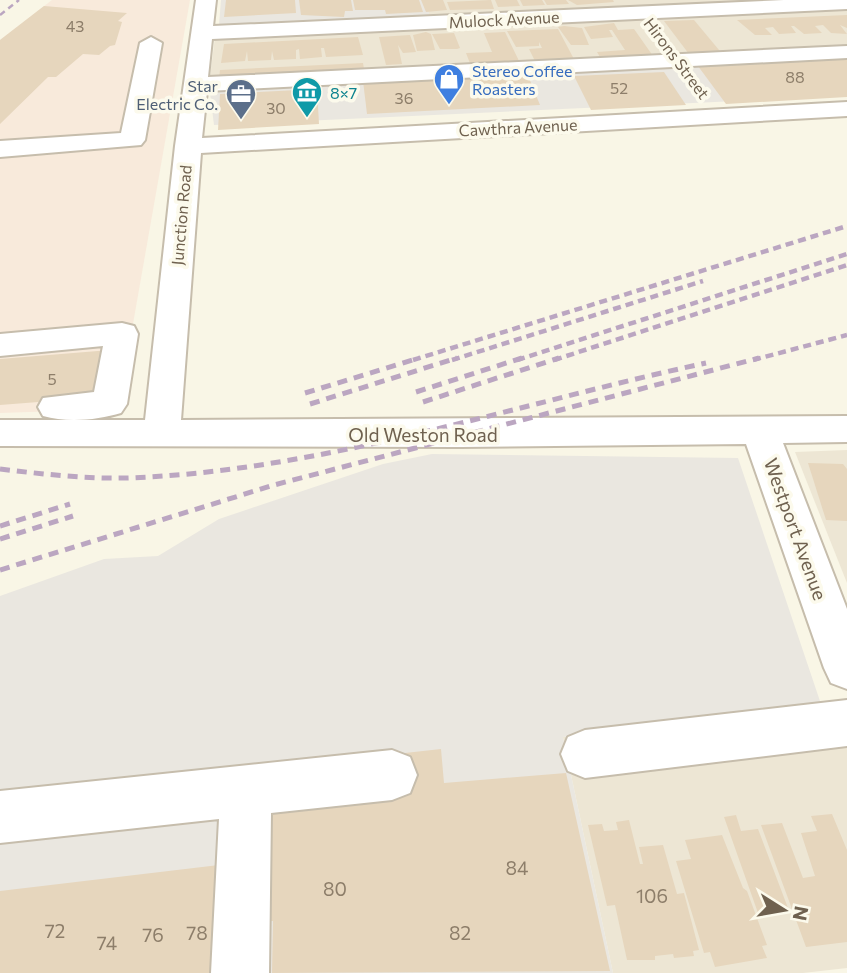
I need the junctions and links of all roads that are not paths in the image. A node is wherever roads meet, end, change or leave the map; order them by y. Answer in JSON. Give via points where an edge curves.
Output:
{"nodes":[{"id":1,"x":206,"y":0,"type":"edge"},
{"id":2,"x":847,"y":3,"type":"edge"},
{"id":3,"x":648,"y":20,"type":"edge"},
{"id":4,"x":202,"y":33,"type":"junction"},
{"id":5,"x":370,"y":40,"type":"junction"},
{"id":6,"x":151,"y":43,"type":"dead end"},
{"id":7,"x":847,"y":52,"type":"edge"},
{"id":8,"x":678,"y":60,"type":"junction"},
{"id":9,"x":377,"y":76,"type":"junction"},
{"id":10,"x":692,"y":78,"type":"dead end"},
{"id":11,"x":195,"y":85,"type":"junction"},
{"id":12,"x":847,"y":108,"type":"edge"},
{"id":13,"x":188,"y":146,"type":"junction"},
{"id":14,"x":0,"y":149,"type":"edge"},
{"id":15,"x":0,"y":345,"type":"edge"},
{"id":16,"x":0,"y":411,"type":"edge"},
{"id":17,"x":759,"y":429,"type":"junction"},
{"id":18,"x":847,"y":429,"type":"edge"},
{"id":19,"x":162,"y":431,"type":"junction"},
{"id":20,"x":0,"y":433,"type":"edge"},
{"id":21,"x":847,"y":668,"type":"edge"},
{"id":22,"x":847,"y":723,"type":"edge"},
{"id":23,"x":585,"y":754,"type":"dead end"},
{"id":24,"x":392,"y":775,"type":"dead end"},
{"id":25,"x":246,"y":791,"type":"junction"},
{"id":26,"x":0,"y":817,"type":"edge"},
{"id":27,"x":240,"y":973,"type":"edge"}],
"edges":[{"from":1,"to":4,"type":"street","name":"Junction Road"},
{"from":2,"to":3,"type":"street","name":"Mulock Avenue"},
{"from":3,"to":5,"type":"street","name":"Mulock Avenue"},
{"from":3,"to":8,"type":"street","name":"Hirons Street"},
{"from":4,"to":5,"type":"street","name":"Mulock Avenue"},
{"from":4,"to":11,"type":"street","name":"Junction Road"},
{"from":5,"to":9,"type":"street"},
{"from":6,"to":14,"type":"street","via":[[132,140]]},
{"from":7,"to":8,"type":"street"},
{"from":8,"to":9,"type":"street"},
{"from":8,"to":10,"type":"street","name":"Hirons Street"},
{"from":9,"to":11,"type":"street"},
{"from":11,"to":13,"type":"street","name":"Junction Road"},
{"from":12,"to":13,"type":"street","name":"Cawthra Avenue","via":[[565,100]]},
{"from":13,"to":19,"type":"street","name":"Junction Road"},
{"from":15,"to":16,"type":"street","via":[[122,334],[109,404]]},
{"from":17,"to":18,"type":"street","name":"Old Weston Road"},
{"from":17,"to":19,"type":"street","name":"Old Weston Road","via":[[460,434]]},
{"from":17,"to":21,"type":"street","name":"Westport Avenue"},
{"from":19,"to":20,"type":"street","name":"Old Weston Road"},
{"from":22,"to":23,"type":"street"},
{"from":24,"to":25,"type":"street"},
{"from":25,"to":26,"type":"street"},
{"from":25,"to":27,"type":"street"}]}
